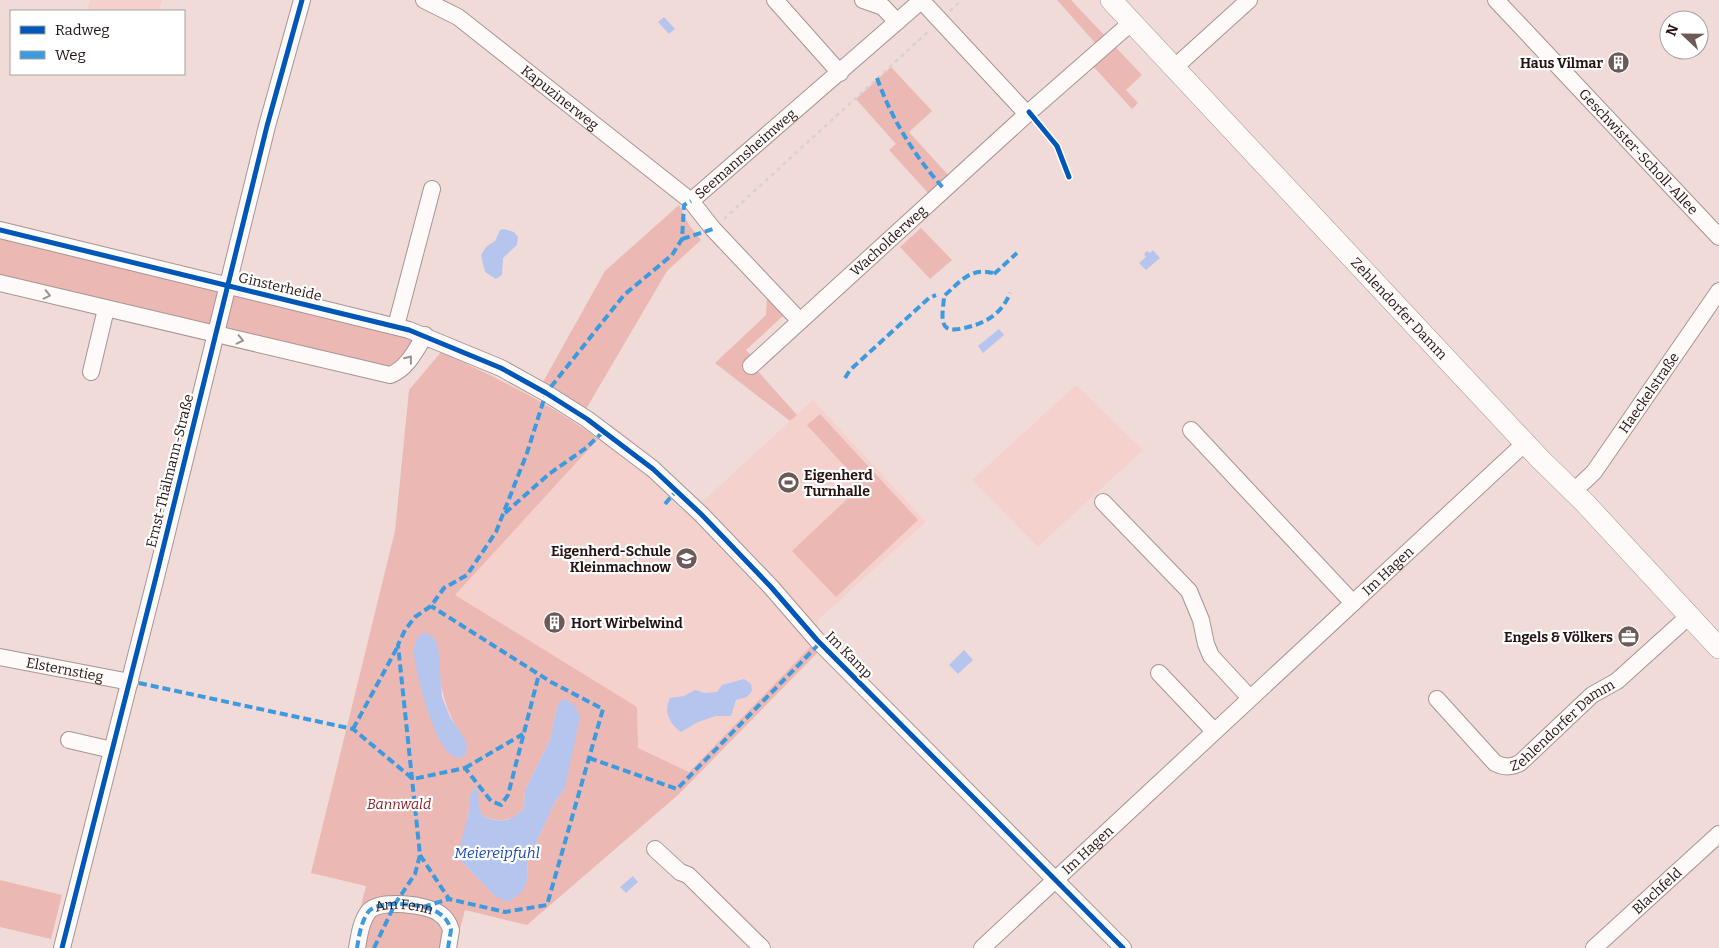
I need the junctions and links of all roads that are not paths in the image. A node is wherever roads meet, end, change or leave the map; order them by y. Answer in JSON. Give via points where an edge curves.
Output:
{"nodes":[{"id":1,"x":302,"y":0,"type":"edge"},
{"id":2,"x":424,"y":0,"type":"edge"},
{"id":3,"x":775,"y":0,"type":"edge"},
{"id":4,"x":863,"y":0,"type":"edge"},
{"id":5,"x":922,"y":0,"type":"edge"},
{"id":6,"x":1111,"y":0,"type":"edge"},
{"id":7,"x":1249,"y":0,"type":"edge"},
{"id":8,"x":1496,"y":0,"type":"edge"},
{"id":9,"x":897,"y":22,"type":"junction"},
{"id":10,"x":1132,"y":22,"type":"junction"},
{"id":11,"x":1175,"y":67,"type":"junction"},
{"id":12,"x":840,"y":73,"type":"junction"},
{"id":13,"x":1027,"y":114,"type":"junction"},
{"id":14,"x":432,"y":189,"type":"dead end"},
{"id":15,"x":691,"y":201,"type":"junction"},
{"id":16,"x":0,"y":230,"type":"edge"},
{"id":17,"x":1719,"y":237,"type":"edge"},
{"id":18,"x":0,"y":283,"type":"edge"},
{"id":19,"x":227,"y":286,"type":"junction"},
{"id":20,"x":1719,"y":291,"type":"edge"},
{"id":21,"x":106,"y":309,"type":"junction"},
{"id":22,"x":800,"y":321,"type":"junction"},
{"id":23,"x":396,"y":326,"type":"junction"},
{"id":24,"x":215,"y":335,"type":"junction"},
{"id":25,"x":425,"y":335,"type":"junction"},
{"id":26,"x":750,"y":366,"type":"dead end"},
{"id":27,"x":90,"y":372,"type":"dead end"},
{"id":28,"x":546,"y":392,"type":"joint"},
{"id":29,"x":1190,"y":430,"type":"dead end"},
{"id":30,"x":1525,"y":443,"type":"junction"},
{"id":31,"x":1574,"y":491,"type":"junction"},
{"id":32,"x":1103,"y":502,"type":"dead end"},
{"id":33,"x":1353,"y":603,"type":"junction"},
{"id":34,"x":1689,"y":616,"type":"junction"},
{"id":35,"x":1719,"y":648,"type":"edge"},
{"id":36,"x":0,"y":657,"type":"edge"},
{"id":37,"x":1159,"y":673,"type":"dead end"},
{"id":38,"x":130,"y":682,"type":"junction"},
{"id":39,"x":1250,"y":698,"type":"junction"},
{"id":40,"x":1437,"y":699,"type":"dead end"},
{"id":41,"x":1214,"y":731,"type":"junction"},
{"id":42,"x":69,"y":740,"type":"dead end"},
{"id":43,"x":112,"y":750,"type":"junction"},
{"id":44,"x":1719,"y":834,"type":"edge"},
{"id":45,"x":655,"y":849,"type":"dead end"},
{"id":46,"x":1057,"y":879,"type":"junction"},
{"id":47,"x":62,"y":948,"type":"edge"},
{"id":48,"x":356,"y":948,"type":"edge"},
{"id":49,"x":448,"y":948,"type":"edge"},
{"id":50,"x":762,"y":948,"type":"edge"},
{"id":51,"x":982,"y":948,"type":"edge"},
{"id":52,"x":1123,"y":948,"type":"edge"},
{"id":53,"x":1594,"y":948,"type":"edge"}],
"edges":[{"from":1,"to":19,"type":"street","name":"Ernst-Thälmann-Straße"},
{"from":2,"to":15,"type":"street","name":"Kapuzinerweg","via":[[458,17]]},
{"from":3,"to":12,"type":"street"},
{"from":4,"to":9,"type":"street","via":[[883,7]]},
{"from":5,"to":9,"type":"street","name":"Seemannsheimweg"},
{"from":5,"to":13,"type":"street"},
{"from":6,"to":10,"type":"main road","name":"Zehlendorfer Damm"},
{"from":7,"to":11,"type":"street"},
{"from":8,"to":17,"type":"street","name":"Geschwister-Scholl-Allee"},
{"from":9,"to":12,"type":"street","name":"Seemannsheimweg"},
{"from":10,"to":11,"type":"main road","name":"Zehlendorfer Damm"},
{"from":10,"to":13,"type":"street","name":"Wacholderweg"},
{"from":11,"to":30,"type":"main road","name":"Zehlendorfer Damm"},
{"from":12,"to":15,"type":"street","name":"Seemannsheimweg"},
{"from":13,"to":22,"type":"street","name":"Wacholderweg"},
{"from":14,"to":23,"type":"street"},
{"from":15,"to":22,"type":"street","name":"Seemannsheimweg","via":[[713,229]]},
{"from":16,"to":19,"type":"street","name":"Ginsterheide"},
{"from":18,"to":21,"type":"street","one_way":true},
{"from":19,"to":23,"type":"street","name":"Ginsterheide"},
{"from":19,"to":24,"type":"street","name":"Ernst-Thälmann-Straße"},
{"from":20,"to":31,"type":"street","name":"Haeckelstraße","via":[[1594,472]]},
{"from":21,"to":24,"type":"street"},
{"from":21,"to":27,"type":"street"},
{"from":22,"to":26,"type":"street","name":"Wacholderweg"},
{"from":23,"to":25,"type":"street","name":"Ginsterheide"},
{"from":24,"to":25,"type":"street","one_way":true,"via":[[390,375],[398,372],[410,359]]},
{"from":24,"to":38,"type":"street","name":"Ernst-Thälmann-Straße"},
{"from":25,"to":28,"type":"street","name":"Ginsterheide","via":[[501,368]]},
{"from":28,"to":46,"type":"street","name":"Im Kamp","via":[[604,430],[653,469],[701,514],[828,651]]},
{"from":29,"to":33,"type":"street"},
{"from":30,"to":31,"type":"main road","name":"Zehlendorfer Damm"},
{"from":30,"to":33,"type":"street","name":"Im Hagen"},
{"from":31,"to":34,"type":"main road","name":"Zehlendorfer Damm"},
{"from":32,"to":39,"type":"street","via":[[1189,591],[1211,656]]},
{"from":33,"to":39,"type":"street","name":"Im Hagen"},
{"from":34,"to":35,"type":"main road","name":"Zehlendorfer Damm"},
{"from":34,"to":40,"type":"street","name":"Zehlendorfer Damm","via":[[1618,681],[1592,695],[1514,766],[1495,763]]},
{"from":36,"to":38,"type":"street","name":"Elsternstieg"},
{"from":37,"to":41,"type":"street"},
{"from":38,"to":43,"type":"street","name":"Ernst-Thälmann-Straße"},
{"from":39,"to":41,"type":"street","name":"Im Hagen"},
{"from":41,"to":46,"type":"street","name":"Im Hagen"},
{"from":42,"to":43,"type":"street"},
{"from":43,"to":47,"type":"street","name":"Ernst-Thälmann-Straße"},
{"from":44,"to":53,"type":"street","name":"Blachfeld"},
{"from":45,"to":50,"type":"street","via":[[680,872],[688,874]]},
{"from":46,"to":51,"type":"street","name":"Im Hagen"},
{"from":46,"to":52,"type":"street","name":"Im Kamp"},
{"from":48,"to":49,"type":"street","name":"Am Fenn","via":[[363,920],[370,910],[386,904],[434,910],[441,914],[451,930]]}]}
